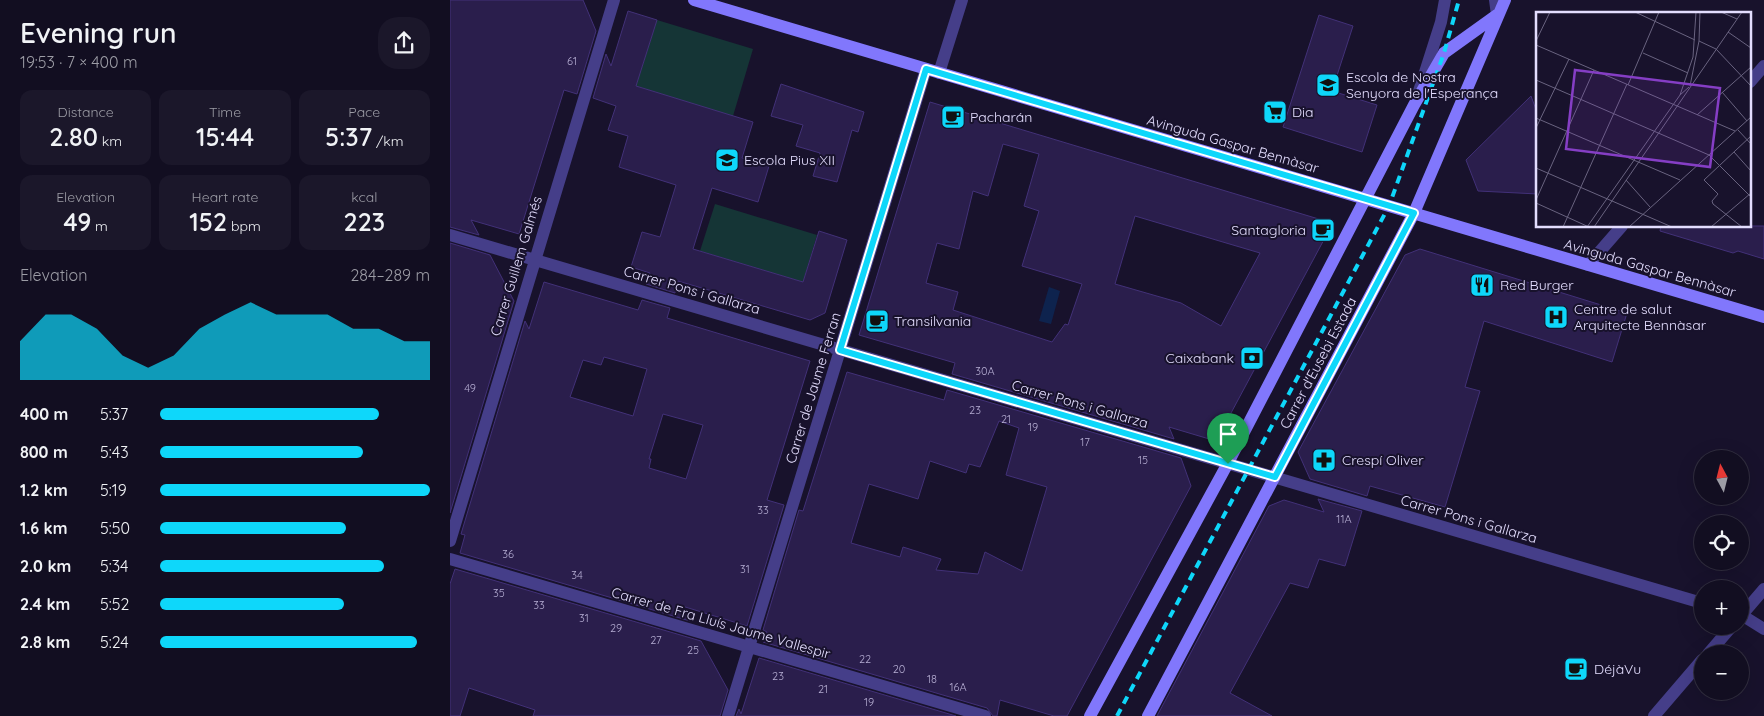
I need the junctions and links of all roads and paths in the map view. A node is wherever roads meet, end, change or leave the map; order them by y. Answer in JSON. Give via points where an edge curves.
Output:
{"nodes":[{"id":1,"x":614,"y":0,"type":"edge"},
{"id":2,"x":694,"y":0,"type":"edge"},
{"id":3,"x":962,"y":0,"type":"edge"},
{"id":4,"x":1445,"y":0,"type":"edge"},
{"id":5,"x":1495,"y":0,"type":"edge"},
{"id":6,"x":1505,"y":0,"type":"edge"},
{"id":7,"x":1497,"y":15,"type":"junction"},
{"id":8,"x":1764,"y":66,"type":"edge"},
{"id":9,"x":926,"y":69,"type":"junction"},
{"id":10,"x":939,"y":73,"type":"junction"},
{"id":11,"x":1752,"y":80,"type":"edge"},
{"id":12,"x":1414,"y":105,"type":"junction"},
{"id":13,"x":1366,"y":199,"type":"junction"},
{"id":14,"x":1414,"y":213,"type":"junction"},
{"id":15,"x":1620,"y":228,"type":"edge"},
{"id":16,"x":450,"y":235,"type":"edge"},
{"id":17,"x":534,"y":260,"type":"junction"},
{"id":18,"x":1588,"y":265,"type":"junction"},
{"id":19,"x":1764,"y":317,"type":"edge"},
{"id":20,"x":840,"y":350,"type":"junction"},
{"id":21,"x":1228,"y":464,"type":"junction"},
{"id":22,"x":1275,"y":477,"type":"junction"},
{"id":23,"x":450,"y":541,"type":"edge"},
{"id":24,"x":450,"y":559,"type":"edge"},
{"id":25,"x":1764,"y":589,"type":"edge"},
{"id":26,"x":1694,"y":601,"type":"edge"},
{"id":27,"x":1749,"y":606,"type":"edge"},
{"id":28,"x":1749,"y":620,"type":"edge"},
{"id":29,"x":1764,"y":629,"type":"edge"},
{"id":30,"x":1724,"y":635,"type":"edge"},
{"id":31,"x":1716,"y":645,"type":"edge"},
{"id":32,"x":749,"y":647,"type":"junction"},
{"id":33,"x":1694,"y":669,"type":"edge"},
{"id":34,"x":728,"y":716,"type":"edge"},
{"id":35,"x":984,"y":716,"type":"edge"},
{"id":36,"x":1090,"y":716,"type":"edge"},
{"id":37,"x":1148,"y":716,"type":"edge"},
{"id":38,"x":1654,"y":716,"type":"edge"}],
"edges":[{"from":1,"to":17,"type":"street","name":"Carrer Guillem Galmés"},
{"from":2,"to":9,"type":"main road","name":"Avinguda Gaspar Bennàsar"},
{"from":3,"to":10,"type":"street"},
{"from":4,"to":12,"type":"street","name":"Carrer d'Eusebi Estada"},
{"from":5,"to":7,"type":"street"},
{"from":6,"to":7,"type":"main road","name":"Carrer d'Eusebi Estada"},
{"from":7,"to":12,"type":"main road","name":"Carrer d'Eusebi Estada","via":[[1444,52]]},
{"from":7,"to":14,"type":"main road","name":"Carrer d'Eusebi Estada"},
{"from":8,"to":11,"type":"street"},
{"from":9,"to":10,"type":"main road","name":"Avinguda Gaspar Bennàsar"},
{"from":9,"to":20,"type":"street","name":"Carrer de Jaume Ferran"},
{"from":10,"to":13,"type":"main road","name":"Avinguda Gaspar Bennàsar"},
{"from":12,"to":13,"type":"main road","name":"Carrer d'Eusebi Estada"},
{"from":13,"to":14,"type":"main road","name":"Avinguda Gaspar Bennàsar"},
{"from":13,"to":21,"type":"main road","name":"Carrer d'Eusebi Estada"},
{"from":14,"to":18,"type":"main road","name":"Avinguda Gaspar Bennàsar"},
{"from":14,"to":22,"type":"main road","name":"Carrer d'Eusebi Estada"},
{"from":15,"to":18,"type":"street"},
{"from":16,"to":17,"type":"street","name":"Carrer Pons i Gallarza"},
{"from":17,"to":20,"type":"street","name":"Carrer Pons i Gallarza"},
{"from":17,"to":23,"type":"street","name":"Carrer Guillem Galmés"},
{"from":18,"to":19,"type":"main road","name":"Avinguda Gaspar Bennàsar"},
{"from":20,"to":21,"type":"street","name":"Carrer Pons i Gallarza"},
{"from":20,"to":32,"type":"street","name":"Carrer de Jaume Ferran"},
{"from":21,"to":22,"type":"street","name":"Carrer Pons i Gallarza"},
{"from":21,"to":36,"type":"main road","name":"Carrer d'Eusebi Estada"},
{"from":22,"to":26,"type":"street","name":"Carrer Pons i Gallarza"},
{"from":22,"to":37,"type":"main road","name":"Carrer d'Eusebi Estada"},
{"from":24,"to":32,"type":"street","name":"Carrer de Fra Lluís Jaume Vallespir"},
{"from":25,"to":27,"type":"street"},
{"from":28,"to":29,"type":"street"},
{"from":30,"to":31,"type":"street"},
{"from":32,"to":34,"type":"street","name":"Carrer de Jaume Ferran"},
{"from":32,"to":35,"type":"street","name":"Carrer de Fra Lluís Jaume Vallespir"},
{"from":33,"to":38,"type":"street"}]}
